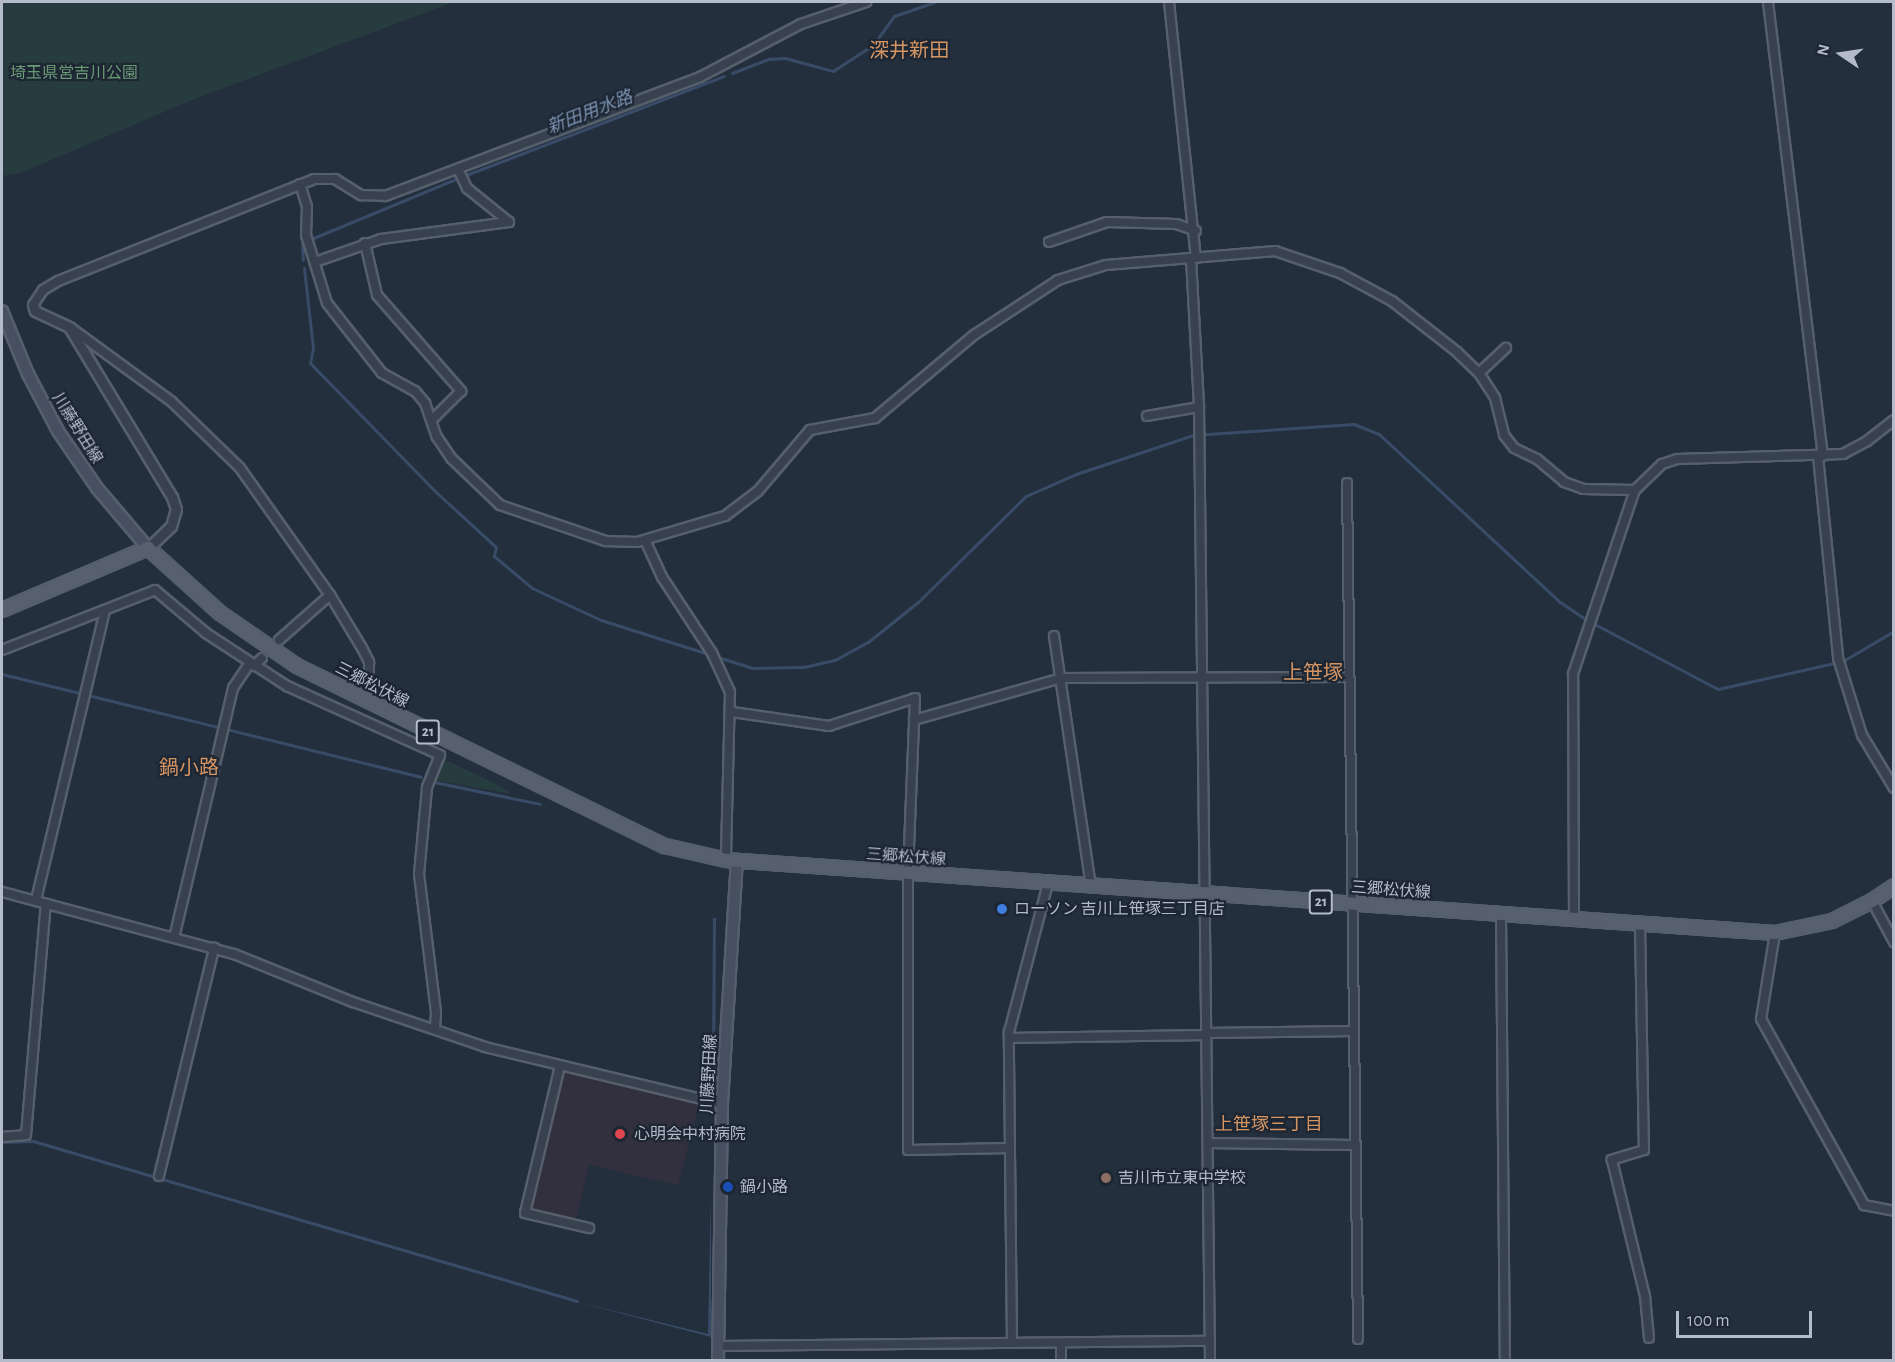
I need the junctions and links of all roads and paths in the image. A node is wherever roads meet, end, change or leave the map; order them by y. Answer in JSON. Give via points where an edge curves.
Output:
{"nodes":[{"id":1,"x":866,"y":2,"type":"edge"},
{"id":2,"x":1168,"y":2,"type":"edge"},
{"id":3,"x":1768,"y":2,"type":"edge"},
{"id":4,"x":458,"y":169,"type":"junction"},
{"id":5,"x":300,"y":184,"type":"junction"},
{"id":6,"x":1196,"y":231,"type":"junction"},
{"id":7,"x":1049,"y":242,"type":"dead end"},
{"id":8,"x":365,"y":243,"type":"junction"},
{"id":9,"x":1194,"y":258,"type":"junction"},
{"id":10,"x":315,"y":262,"type":"junction"},
{"id":11,"x":33,"y":305,"type":"joint"},
{"id":12,"x":2,"y":311,"type":"edge"},
{"id":13,"x":69,"y":327,"type":"junction"},
{"id":14,"x":1503,"y":351,"type":"dead end"},
{"id":15,"x":1479,"y":373,"type":"junction"},
{"id":16,"x":1199,"y":407,"type":"junction"},
{"id":17,"x":1147,"y":416,"type":"dead end"},
{"id":18,"x":433,"y":419,"type":"junction"},
{"id":19,"x":1893,"y":420,"type":"edge"},
{"id":20,"x":1820,"y":456,"type":"junction"},
{"id":21,"x":1347,"y":483,"type":"dead end"},
{"id":22,"x":1635,"y":490,"type":"junction"},
{"id":23,"x":645,"y":540,"type":"junction"},
{"id":24,"x":148,"y":548,"type":"junction"},
{"id":25,"x":330,"y":595,"type":"junction"},
{"id":26,"x":2,"y":610,"type":"edge"},
{"id":27,"x":105,"y":610,"type":"junction"},
{"id":28,"x":1054,"y":636,"type":"dead end"},
{"id":29,"x":279,"y":640,"type":"dead end"},
{"id":30,"x":2,"y":650,"type":"edge"},
{"id":31,"x":262,"y":658,"type":"dead end"},
{"id":32,"x":251,"y":665,"type":"junction"},
{"id":33,"x":1203,"y":676,"type":"junction"},
{"id":34,"x":1349,"y":677,"type":"junction"},
{"id":35,"x":1061,"y":678,"type":"junction"},
{"id":36,"x":369,"y":684,"type":"dead end"},
{"id":37,"x":732,"y":712,"type":"junction"},
{"id":38,"x":914,"y":720,"type":"junction"},
{"id":39,"x":1893,"y":788,"type":"edge"},
{"id":40,"x":732,"y":861,"type":"junction"},
{"id":41,"x":908,"y":874,"type":"junction"},
{"id":42,"x":1048,"y":883,"type":"junction"},
{"id":43,"x":1090,"y":886,"type":"junction"},
{"id":44,"x":1893,"y":886,"type":"edge"},
{"id":45,"x":2,"y":892,"type":"edge"},
{"id":46,"x":1205,"y":894,"type":"junction"},
{"id":47,"x":36,"y":900,"type":"junction"},
{"id":48,"x":1872,"y":901,"type":"junction"},
{"id":49,"x":46,"y":904,"type":"junction"},
{"id":50,"x":1354,"y":904,"type":"junction"},
{"id":51,"x":1501,"y":915,"type":"junction"},
{"id":52,"x":1574,"y":920,"type":"junction"},
{"id":53,"x":1640,"y":925,"type":"junction"},
{"id":54,"x":1774,"y":933,"type":"junction"},
{"id":55,"x":174,"y":938,"type":"junction"},
{"id":56,"x":1893,"y":942,"type":"edge"},
{"id":57,"x":214,"y":948,"type":"junction"},
{"id":58,"x":435,"y":1029,"type":"junction"},
{"id":59,"x":1354,"y":1031,"type":"junction"},
{"id":60,"x":1207,"y":1034,"type":"junction"},
{"id":61,"x":1009,"y":1038,"type":"junction"},
{"id":62,"x":560,"y":1066,"type":"junction"},
{"id":63,"x":722,"y":1104,"type":"junction"},
{"id":64,"x":2,"y":1137,"type":"edge"},
{"id":65,"x":1208,"y":1143,"type":"junction"},
{"id":66,"x":1354,"y":1145,"type":"junction"},
{"id":67,"x":1010,"y":1148,"type":"junction"},
{"id":68,"x":159,"y":1176,"type":"dead end"},
{"id":69,"x":1893,"y":1211,"type":"edge"},
{"id":70,"x":590,"y":1228,"type":"dead end"},
{"id":71,"x":1649,"y":1338,"type":"dead end"},
{"id":72,"x":1358,"y":1339,"type":"dead end"},
{"id":73,"x":1210,"y":1341,"type":"junction"},
{"id":74,"x":1012,"y":1343,"type":"junction"},
{"id":75,"x":1061,"y":1343,"type":"junction"},
{"id":76,"x":719,"y":1346,"type":"junction"},
{"id":77,"x":718,"y":1360,"type":"edge"},
{"id":78,"x":1061,"y":1360,"type":"edge"},
{"id":79,"x":1210,"y":1360,"type":"edge"},
{"id":80,"x":1505,"y":1360,"type":"edge"}],
"edges":[{"from":1,"to":4,"type":"street","via":[[810,20],[708,74]]},
{"from":2,"to":6,"type":"street"},
{"from":3,"to":20,"type":"street","via":[[1820,415]]},
{"from":4,"to":5,"type":"street","via":[[377,198],[361,195],[326,177]]},
{"from":4,"to":8,"type":"street","via":[[466,188],[509,222]]},
{"from":5,"to":10,"type":"street","via":[[307,207],[306,235]]},
{"from":5,"to":11,"type":"street","via":[[58,281],[43,290]]},
{"from":6,"to":7,"type":"street","via":[[1176,224],[1107,222]]},
{"from":6,"to":9,"type":"street"},
{"from":8,"to":10,"type":"street"},
{"from":8,"to":18,"type":"street","via":[[378,295],[461,392]]},
{"from":9,"to":15,"type":"street","via":[[1275,251],[1340,273],[1422,322]]},
{"from":9,"to":16,"type":"street"},
{"from":9,"to":23,"type":"street","via":[[1106,265],[1065,276],[974,335],[875,418],[810,430],[758,491],[725,516]]},
{"from":10,"to":18,"type":"street","via":[[330,308],[382,373],[415,391]]},
{"from":11,"to":13,"type":"street","via":[[35,311]]},
{"from":12,"to":24,"type":"main road","name":"川藤野田線","via":[[58,431],[120,517]]},
{"from":13,"to":24,"type":"street","via":[[172,497],[176,509],[171,526]]},
{"from":13,"to":25,"type":"street","via":[[172,402],[230,457]]},
{"from":14,"to":15,"type":"street"},
{"from":15,"to":22,"type":"street","via":[[1495,398],[1504,435],[1519,452],[1537,459],[1574,487]]},
{"from":16,"to":17,"type":"street"},
{"from":16,"to":33,"type":"street"},
{"from":18,"to":23,"type":"street","via":[[437,437],[451,458],[500,505],[606,541]]},
{"from":19,"to":20,"type":"street","via":[[1851,451]]},
{"from":20,"to":22,"type":"street","via":[[1677,459],[1662,464]]},
{"from":20,"to":39,"type":"street","via":[[1838,658],[1862,735]]},
{"from":21,"to":34,"type":"street"},
{"from":22,"to":52,"type":"street","via":[[1573,674]]},
{"from":23,"to":37,"type":"street","via":[[662,577],[723,673]]},
{"from":24,"to":26,"type":"main road"},
{"from":24,"to":40,"type":"main road","name":"三郷松伏線","number":"21","via":[[220,614],[297,666],[646,837],[681,851]]},
{"from":25,"to":29,"type":"street"},
{"from":25,"to":36,"type":"street","via":[[369,662]]},
{"from":27,"to":30,"type":"street"},
{"from":27,"to":32,"type":"street","via":[[155,590]]},
{"from":27,"to":47,"type":"street"},
{"from":28,"to":35,"type":"street"},
{"from":31,"to":32,"type":"street"},
{"from":32,"to":55,"type":"street","via":[[233,688]]},
{"from":32,"to":58,"type":"street","via":[[350,716],[440,755],[427,788],[419,874]]},
{"from":33,"to":34,"type":"street"},
{"from":33,"to":35,"type":"street"},
{"from":33,"to":46,"type":"street"},
{"from":34,"to":50,"type":"street"},
{"from":35,"to":38,"type":"street"},
{"from":35,"to":43,"type":"street"},
{"from":37,"to":38,"type":"street","via":[[829,726],[915,698]]},
{"from":37,"to":40,"type":"street"},
{"from":38,"to":41,"type":"street"},
{"from":40,"to":41,"type":"main road","name":"三郷松伏線","number":"21"},
{"from":40,"to":63,"type":"main road","name":"川藤野田線"},
{"from":41,"to":42,"type":"main road","name":"三郷松伏線","number":"21"},
{"from":41,"to":67,"type":"street","via":[[909,1150]]},
{"from":42,"to":43,"type":"main road","name":"三郷松伏線","number":"21"},
{"from":42,"to":61,"type":"street"},
{"from":43,"to":46,"type":"main road","name":"三郷松伏線","number":"21"},
{"from":44,"to":48,"type":"main road","name":"三郷松伏線","number":"21"},
{"from":45,"to":47,"type":"street"},
{"from":46,"to":50,"type":"main road","name":"三郷松伏線","number":"21"},
{"from":46,"to":60,"type":"street"},
{"from":47,"to":49,"type":"street"},
{"from":48,"to":54,"type":"main road","name":"三郷松伏線","number":"21","via":[[1832,921]]},
{"from":48,"to":56,"type":"street"},
{"from":49,"to":55,"type":"street"},
{"from":49,"to":64,"type":"street","via":[[26,1135]]},
{"from":50,"to":51,"type":"main road","name":"三郷松伏線","number":"21"},
{"from":50,"to":59,"type":"street"},
{"from":51,"to":52,"type":"main road","name":"三郷松伏線","number":"21"},
{"from":51,"to":80,"type":"street"},
{"from":52,"to":53,"type":"main road","name":"三郷松伏線","number":"21"},
{"from":53,"to":54,"type":"main road","name":"三郷松伏線","number":"21"},
{"from":53,"to":71,"type":"street","via":[[1644,1150],[1612,1160],[1645,1296]]},
{"from":54,"to":69,"type":"street","via":[[1761,1019],[1864,1205]]},
{"from":55,"to":57,"type":"street"},
{"from":57,"to":58,"type":"street","via":[[363,1006]]},
{"from":57,"to":68,"type":"street"},
{"from":58,"to":62,"type":"street","via":[[485,1047]]},
{"from":59,"to":60,"type":"street"},
{"from":59,"to":66,"type":"street"},
{"from":60,"to":61,"type":"street"},
{"from":60,"to":65,"type":"street"},
{"from":61,"to":67,"type":"street"},
{"from":62,"to":63,"type":"street"},
{"from":62,"to":70,"type":"street","via":[[525,1213]]},
{"from":63,"to":76,"type":"main road","name":"川藤野田線"},
{"from":65,"to":66,"type":"street"},
{"from":65,"to":73,"type":"street"},
{"from":66,"to":72,"type":"street"},
{"from":67,"to":74,"type":"street"},
{"from":73,"to":75,"type":"street"},
{"from":73,"to":79,"type":"street"},
{"from":74,"to":75,"type":"street"},
{"from":74,"to":76,"type":"street"},
{"from":75,"to":78,"type":"street"},
{"from":76,"to":77,"type":"main road","name":"川藤野田線"}]}
